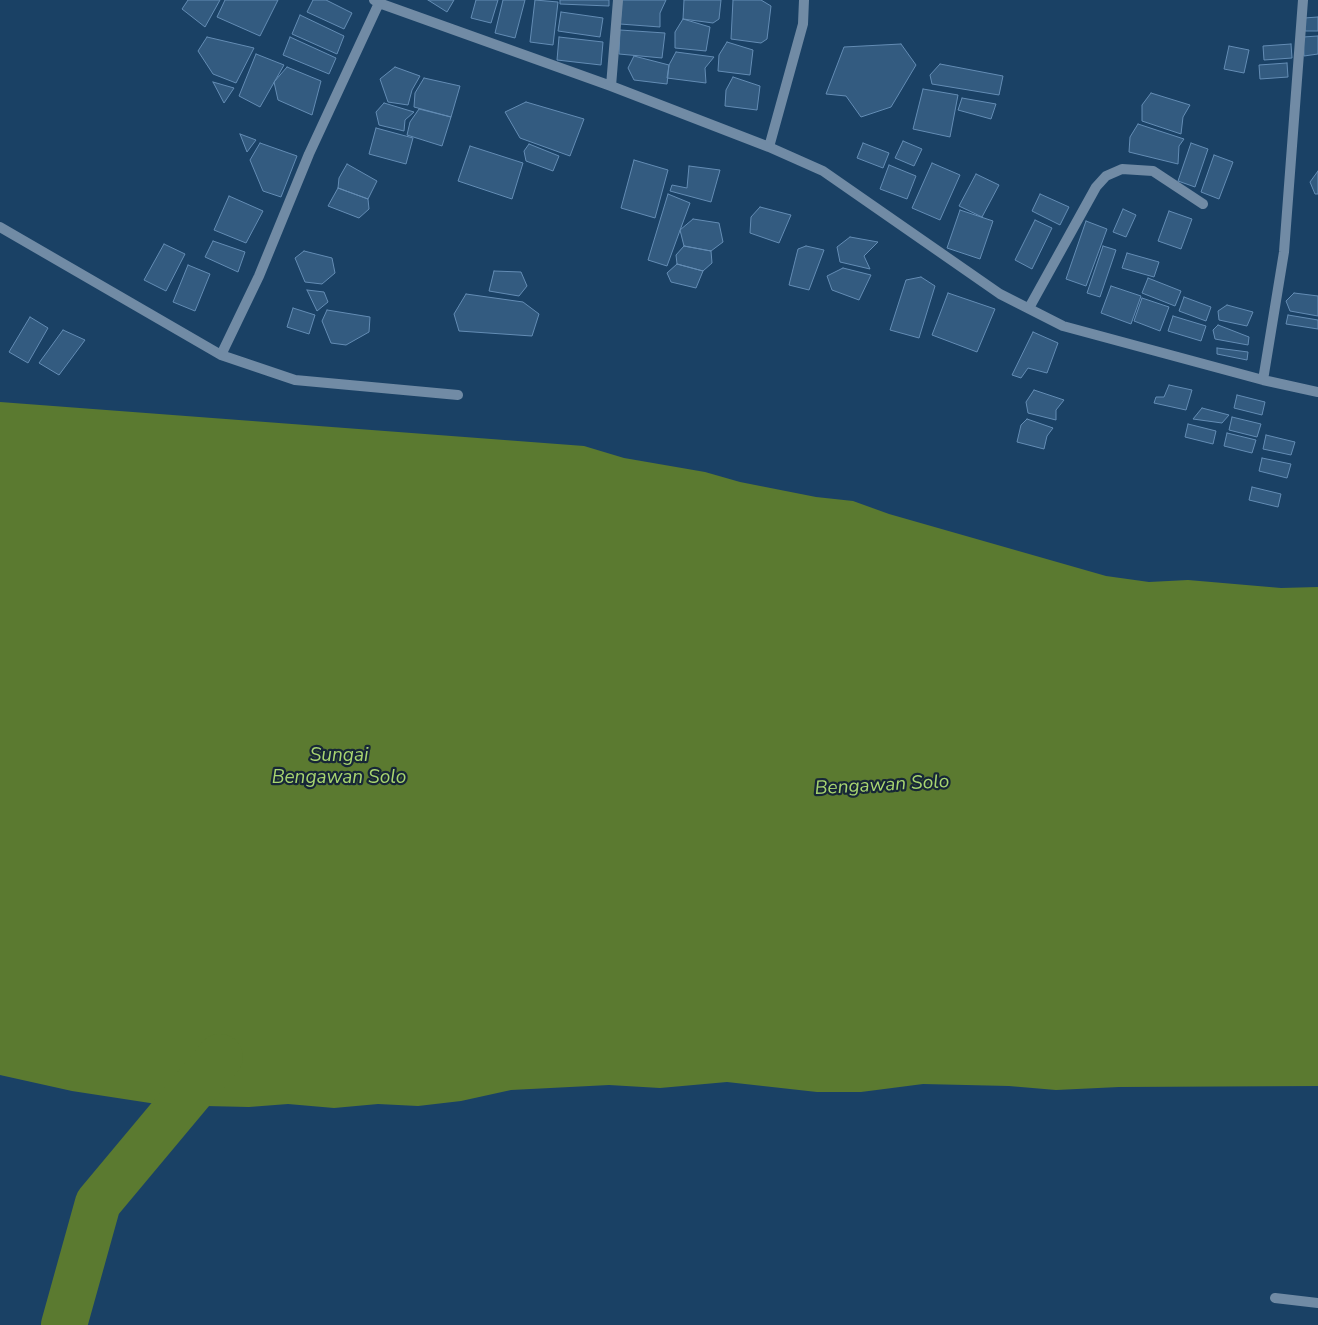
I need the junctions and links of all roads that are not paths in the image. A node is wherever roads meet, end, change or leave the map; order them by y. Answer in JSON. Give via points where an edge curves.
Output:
{"nodes":[{"id":1,"x":618,"y":0,"type":"edge"},
{"id":2,"x":804,"y":0,"type":"edge"},
{"id":3,"x":1303,"y":0,"type":"edge"},
{"id":4,"x":376,"y":2,"type":"edge"},
{"id":5,"x":612,"y":86,"type":"junction"},
{"id":6,"x":769,"y":147,"type":"junction"},
{"id":7,"x":1203,"y":204,"type":"dead end"},
{"id":8,"x":0,"y":227,"type":"edge"},
{"id":9,"x":1029,"y":308,"type":"junction"},
{"id":10,"x":221,"y":355,"type":"junction"},
{"id":11,"x":1263,"y":380,"type":"junction"},
{"id":12,"x":1318,"y":392,"type":"edge"},
{"id":13,"x":458,"y":395,"type":"dead end"},
{"id":14,"x":1275,"y":1298,"type":"dead end"},
{"id":15,"x":1318,"y":1303,"type":"edge"}],
"edges":[{"from":1,"to":5,"type":"street"},
{"from":2,"to":6,"type":"street","via":[[803,24]]},
{"from":3,"to":11,"type":"street","via":[[1284,252]]},
{"from":4,"to":5,"type":"street"},
{"from":4,"to":10,"type":"street","via":[[308,154],[259,276]]},
{"from":5,"to":6,"type":"street"},
{"from":6,"to":9,"type":"street","via":[[822,171],[1000,294]]},
{"from":7,"to":9,"type":"street","via":[[1153,171],[1122,169],[1106,176],[1096,187]]},
{"from":8,"to":10,"type":"street"},
{"from":9,"to":11,"type":"street","via":[[1063,326]]},
{"from":10,"to":13,"type":"street","via":[[295,380]]},
{"from":11,"to":12,"type":"street"},
{"from":14,"to":15,"type":"street"}]}
